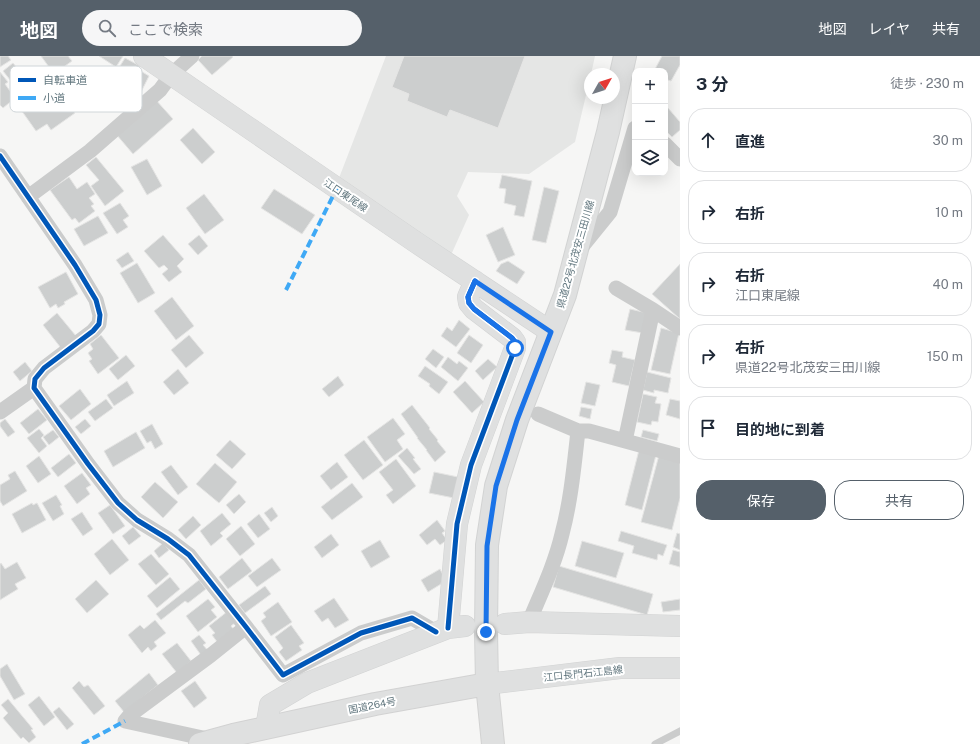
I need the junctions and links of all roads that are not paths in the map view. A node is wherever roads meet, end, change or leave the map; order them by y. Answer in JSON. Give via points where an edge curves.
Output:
{"nodes":[{"id":1,"x":144,"y":56,"type":"edge"},
{"id":2,"x":192,"y":56,"type":"edge"},
{"id":3,"x":625,"y":56,"type":"edge"},
{"id":4,"x":171,"y":75,"type":"junction"},
{"id":5,"x":142,"y":106,"type":"edge"},
{"id":6,"x":135,"y":112,"type":"edge"},
{"id":7,"x":632,"y":138,"type":"edge"},
{"id":8,"x":668,"y":147,"type":"edge"},
{"id":9,"x":0,"y":156,"type":"edge"},
{"id":10,"x":680,"y":159,"type":"edge"},
{"id":11,"x":28,"y":197,"type":"junction"},
{"id":12,"x":576,"y":254,"type":"junction"},
{"id":13,"x":475,"y":281,"type":"junction"},
{"id":14,"x":616,"y":288,"type":"dead end"},
{"id":15,"x":653,"y":310,"type":"junction"},
{"id":16,"x":680,"y":328,"type":"edge"},
{"id":17,"x":551,"y":332,"type":"junction"},
{"id":18,"x":34,"y":388,"type":"junction"},
{"id":19,"x":0,"y":412,"type":"edge"},
{"id":20,"x":538,"y":414,"type":"dead end"},
{"id":21,"x":578,"y":432,"type":"junction"},
{"id":22,"x":624,"y":441,"type":"junction"},
{"id":23,"x":680,"y":456,"type":"edge"},
{"id":24,"x":529,"y":622,"type":"junction"},
{"id":25,"x":505,"y":624,"type":"dead end"},
{"id":26,"x":679,"y":625,"type":"edge"},
{"id":27,"x":246,"y":627,"type":"junction"},
{"id":28,"x":450,"y":629,"type":"junction"},
{"id":29,"x":680,"y":668,"type":"edge"},
{"id":30,"x":487,"y":684,"type":"junction"},
{"id":31,"x":266,"y":728,"type":"junction"},
{"id":32,"x":680,"y":732,"type":"edge"},
{"id":33,"x":220,"y":741,"type":"edge"},
{"id":34,"x":493,"y":744,"type":"edge"},
{"id":35,"x":655,"y":744,"type":"edge"}],
"edges":[{"from":1,"to":4,"type":"street","name":"江口東尾線"},
{"from":2,"to":4,"type":"street"},
{"from":3,"to":12,"type":"main road","name":"県道22号北茂安三田川線"},
{"from":4,"to":5,"type":"street","via":[[160,90]]},
{"from":4,"to":13,"type":"street","name":"江口東尾線"},
{"from":6,"to":11,"type":"street","via":[[90,151]]},
{"from":7,"to":12,"type":"street","via":[[610,212]]},
{"from":8,"to":10,"type":"street"},
{"from":9,"to":11,"type":"street"},
{"from":11,"to":18,"type":"street","via":[[75,265],[96,300],[100,315],[99,324],[92,331],[44,368],[35,379]]},
{"from":12,"to":17,"type":"main road","name":"県道22号北茂安三田川線","via":[[565,295]]},
{"from":13,"to":17,"type":"street","name":"江口東尾線"},
{"from":13,"to":28,"type":"street","via":[[468,297],[469,303],[512,338],[515,348],[503,399],[471,465],[457,524]]},
{"from":14,"to":15,"type":"street"},
{"from":15,"to":16,"type":"street"},
{"from":15,"to":22,"type":"street"},
{"from":17,"to":30,"type":"main road","name":"県道22号北茂安三田川線","via":[[517,420],[496,486],[487,546]]},
{"from":18,"to":19,"type":"street"},
{"from":18,"to":27,"type":"street","via":[[118,503],[137,520],[189,555]]},
{"from":20,"to":21,"type":"street"},
{"from":21,"to":22,"type":"street","via":[[590,431]]},
{"from":21,"to":24,"type":"street","via":[[562,535]]},
{"from":22,"to":23,"type":"street"},
{"from":24,"to":25,"type":"street"},
{"from":24,"to":26,"type":"street"},
{"from":27,"to":28,"type":"street","via":[[283,675],[361,633],[412,618]]},
{"from":27,"to":33,"type":"street","via":[[130,714],[125,721]]},
{"from":28,"to":31,"type":"street","via":[[307,683],[270,705]]},
{"from":29,"to":30,"type":"street","name":"江口長門石江島線","via":[[620,668]]},
{"from":30,"to":31,"type":"main road","name":"国道264号","via":[[375,704]]},
{"from":30,"to":34,"type":"main road"},
{"from":31,"to":33,"type":"main road","name":"国道264号"},
{"from":32,"to":35,"type":"lane"}]}
